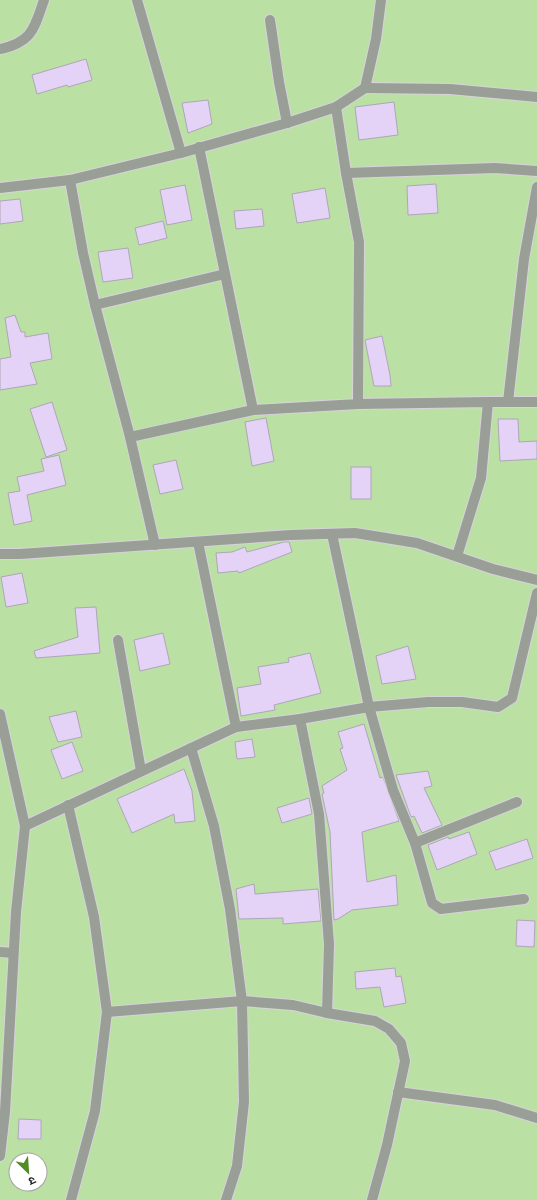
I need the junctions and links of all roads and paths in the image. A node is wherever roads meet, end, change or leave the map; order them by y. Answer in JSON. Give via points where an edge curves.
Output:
{"nodes":[{"id":1,"x":44,"y":0,"type":"edge"},
{"id":2,"x":137,"y":0,"type":"edge"},
{"id":3,"x":381,"y":0,"type":"edge"},
{"id":4,"x":270,"y":20,"type":"dead end"},
{"id":5,"x":0,"y":49,"type":"edge"},
{"id":6,"x":364,"y":88,"type":"junction"},
{"id":7,"x":537,"y":97,"type":"edge"},
{"id":8,"x":336,"y":107,"type":"junction"},
{"id":9,"x":287,"y":123,"type":"junction"},
{"id":10,"x":199,"y":147,"type":"junction"},
{"id":11,"x":181,"y":152,"type":"junction"},
{"id":12,"x":537,"y":170,"type":"edge"},
{"id":13,"x":346,"y":173,"type":"junction"},
{"id":14,"x":70,"y":180,"type":"junction"},
{"id":15,"x":537,"y":187,"type":"edge"},
{"id":16,"x":0,"y":188,"type":"edge"},
{"id":17,"x":225,"y":274,"type":"junction"},
{"id":18,"x":94,"y":305,"type":"junction"},
{"id":19,"x":488,"y":402,"type":"junction"},
{"id":20,"x":508,"y":402,"type":"junction"},
{"id":21,"x":537,"y":402,"type":"edge"},
{"id":22,"x":358,"y":404,"type":"junction"},
{"id":23,"x":254,"y":410,"type":"junction"},
{"id":24,"x":130,"y":437,"type":"junction"},
{"id":25,"x":332,"y":534,"type":"junction"},
{"id":26,"x":198,"y":542,"type":"junction"},
{"id":27,"x":155,"y":545,"type":"junction"},
{"id":28,"x":0,"y":554,"type":"edge"},
{"id":29,"x":457,"y":556,"type":"junction"},
{"id":30,"x":537,"y":580,"type":"edge"},
{"id":31,"x":537,"y":593,"type":"edge"},
{"id":32,"x":118,"y":640,"type":"dead end"},
{"id":33,"x":369,"y":707,"type":"junction"},
{"id":34,"x":0,"y":714,"type":"edge"},
{"id":35,"x":300,"y":719,"type":"junction"},
{"id":36,"x":236,"y":727,"type":"junction"},
{"id":37,"x":191,"y":748,"type":"junction"},
{"id":38,"x":141,"y":771,"type":"junction"},
{"id":39,"x":517,"y":802,"type":"dead end"},
{"id":40,"x":68,"y":805,"type":"junction"},
{"id":41,"x":25,"y":826,"type":"junction"},
{"id":42,"x":415,"y":843,"type":"junction"},
{"id":43,"x":524,"y":900,"type":"dead end"},
{"id":44,"x":0,"y":952,"type":"edge"},
{"id":45,"x":14,"y":953,"type":"junction"},
{"id":46,"x":242,"y":1001,"type":"junction"},
{"id":47,"x":107,"y":1012,"type":"junction"},
{"id":48,"x":327,"y":1013,"type":"junction"},
{"id":49,"x":398,"y":1092,"type":"junction"},
{"id":50,"x":537,"y":1118,"type":"edge"},
{"id":51,"x":0,"y":1156,"type":"edge"},
{"id":52,"x":71,"y":1200,"type":"edge"},
{"id":53,"x":226,"y":1200,"type":"edge"},
{"id":54,"x":372,"y":1200,"type":"edge"}],
"edges":[{"from":1,"to":5,"type":"street","via":[[31,33],[24,41]]},
{"from":2,"to":11,"type":"street"},
{"from":3,"to":6,"type":"street","via":[[376,39]]},
{"from":4,"to":9,"type":"street"},
{"from":6,"to":7,"type":"street","via":[[450,90]]},
{"from":6,"to":8,"type":"street"},
{"from":8,"to":9,"type":"street"},
{"from":8,"to":13,"type":"street"},
{"from":9,"to":10,"type":"street"},
{"from":10,"to":11,"type":"street"},
{"from":10,"to":17,"type":"street"},
{"from":11,"to":14,"type":"street"},
{"from":12,"to":13,"type":"street","via":[[495,168]]},
{"from":13,"to":22,"type":"street","via":[[359,242]]},
{"from":14,"to":16,"type":"street"},
{"from":14,"to":18,"type":"street"},
{"from":15,"to":20,"type":"street","via":[[524,259]]},
{"from":17,"to":18,"type":"street"},
{"from":17,"to":23,"type":"street"},
{"from":18,"to":24,"type":"street"},
{"from":19,"to":20,"type":"street"},
{"from":19,"to":22,"type":"street"},
{"from":19,"to":29,"type":"street","via":[[481,478]]},
{"from":20,"to":21,"type":"street"},
{"from":22,"to":23,"type":"street"},
{"from":23,"to":24,"type":"street"},
{"from":24,"to":27,"type":"street"},
{"from":25,"to":26,"type":"street"},
{"from":25,"to":29,"type":"street","via":[[355,533],[416,543]]},
{"from":25,"to":33,"type":"street"},
{"from":26,"to":27,"type":"street"},
{"from":26,"to":36,"type":"street"},
{"from":27,"to":28,"type":"street"},
{"from":29,"to":30,"type":"street","via":[[493,569]]},
{"from":31,"to":33,"type":"street","via":[[509,702],[498,707],[462,702]]},
{"from":32,"to":38,"type":"street"},
{"from":33,"to":35,"type":"street"},
{"from":33,"to":42,"type":"street","via":[[393,790]]},
{"from":34,"to":41,"type":"street"},
{"from":35,"to":36,"type":"street"},
{"from":35,"to":48,"type":"street","via":[[319,814],[329,944]]},
{"from":36,"to":37,"type":"street"},
{"from":37,"to":38,"type":"street"},
{"from":37,"to":46,"type":"street","via":[[214,826],[230,909]]},
{"from":38,"to":40,"type":"street"},
{"from":39,"to":42,"type":"street"},
{"from":40,"to":41,"type":"street"},
{"from":40,"to":47,"type":"street","via":[[94,917]]},
{"from":41,"to":45,"type":"street"},
{"from":42,"to":43,"type":"street","via":[[427,891],[436,907],[441,909]]},
{"from":44,"to":45,"type":"street"},
{"from":45,"to":51,"type":"street"},
{"from":46,"to":47,"type":"street"},
{"from":46,"to":48,"type":"street","via":[[293,1005]]},
{"from":46,"to":53,"type":"street","via":[[244,1102],[237,1166]]},
{"from":47,"to":52,"type":"street","via":[[95,1111]]},
{"from":48,"to":49,"type":"street","via":[[375,1021],[390,1029],[401,1043],[405,1061]]},
{"from":49,"to":50,"type":"street","via":[[495,1106]]},
{"from":49,"to":54,"type":"street"}]}
